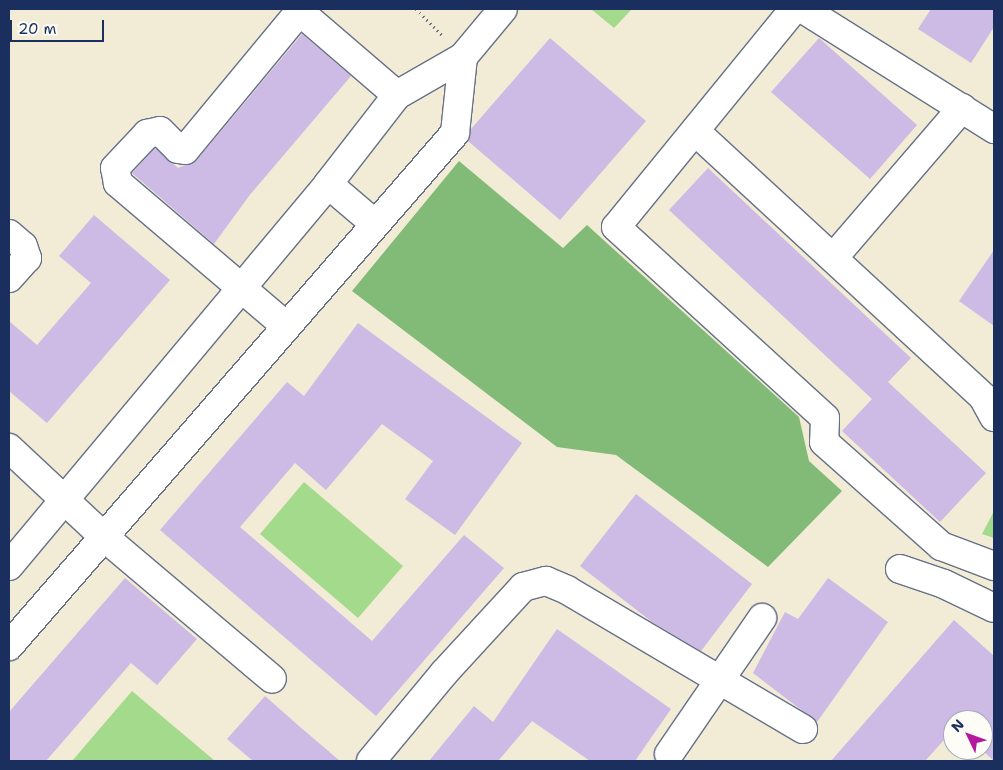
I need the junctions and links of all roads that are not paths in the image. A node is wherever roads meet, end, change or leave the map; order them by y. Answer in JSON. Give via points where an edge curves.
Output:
{"nodes":[{"id":1,"x":504,"y":9,"type":"edge"},
{"id":2,"x":794,"y":9,"type":"edge"},
{"id":3,"x":803,"y":9,"type":"edge"},
{"id":4,"x":463,"y":57,"type":"junction"},
{"id":5,"x":397,"y":95,"type":"junction"},
{"id":6,"x":962,"y":108,"type":"junction"},
{"id":7,"x":994,"y":129,"type":"edge"},
{"id":8,"x":695,"y":131,"type":"junction"},
{"id":9,"x":328,"y":184,"type":"junction"},
{"id":10,"x":374,"y":223,"type":"junction"},
{"id":11,"x":9,"y":234,"type":"edge"},
{"id":12,"x":833,"y":258,"type":"junction"},
{"id":13,"x":9,"y":278,"type":"edge"},
{"id":14,"x":239,"y":287,"type":"junction"},
{"id":15,"x":286,"y":326,"type":"junction"},
{"id":16,"x":991,"y":399,"type":"edge"},
{"id":17,"x":9,"y":448,"type":"edge"},
{"id":18,"x":62,"y":499,"type":"junction"},
{"id":19,"x":103,"y":536,"type":"junction"},
{"id":20,"x":9,"y":566,"type":"edge"},
{"id":21,"x":994,"y":566,"type":"edge"},
{"id":22,"x":900,"y":569,"type":"dead end"},
{"id":23,"x":994,"y":608,"type":"edge"},
{"id":24,"x":762,"y":618,"type":"dead end"},
{"id":25,"x":9,"y":646,"type":"edge"},
{"id":26,"x":272,"y":679,"type":"dead end"},
{"id":27,"x":719,"y":679,"type":"junction"},
{"id":28,"x":803,"y":729,"type":"dead end"},
{"id":29,"x":669,"y":754,"type":"dead end"},
{"id":30,"x":371,"y":761,"type":"edge"}],
"edges":[{"from":1,"to":4,"type":"street"},
{"from":2,"to":8,"type":"street"},
{"from":3,"to":6,"type":"street"},
{"from":4,"to":5,"type":"street"},
{"from":4,"to":10,"type":"street","via":[[455,133]]},
{"from":5,"to":9,"type":"street"},
{"from":5,"to":14,"type":"street","via":[[305,16],[296,16],[185,150],[178,149],[160,132],[147,134],[115,168],[118,183]]},
{"from":6,"to":7,"type":"street"},
{"from":6,"to":12,"type":"street"},
{"from":8,"to":12,"type":"street"},
{"from":8,"to":21,"type":"street","via":[[616,227],[824,418],[824,442],[941,546]]},
{"from":9,"to":10,"type":"street"},
{"from":9,"to":14,"type":"street"},
{"from":10,"to":15,"type":"street"},
{"from":11,"to":13,"type":"street","via":[[23,246],[27,258]]},
{"from":12,"to":16,"type":"street"},
{"from":14,"to":15,"type":"street"},
{"from":14,"to":18,"type":"street"},
{"from":15,"to":19,"type":"street"},
{"from":17,"to":18,"type":"street"},
{"from":18,"to":19,"type":"street"},
{"from":18,"to":20,"type":"street"},
{"from":19,"to":25,"type":"street"},
{"from":19,"to":26,"type":"street"},
{"from":22,"to":23,"type":"street","via":[[944,584]]},
{"from":24,"to":27,"type":"street"},
{"from":27,"to":28,"type":"street"},
{"from":27,"to":29,"type":"street"},
{"from":27,"to":30,"type":"street","via":[[567,590],[546,581],[523,587],[444,673]]}]}
